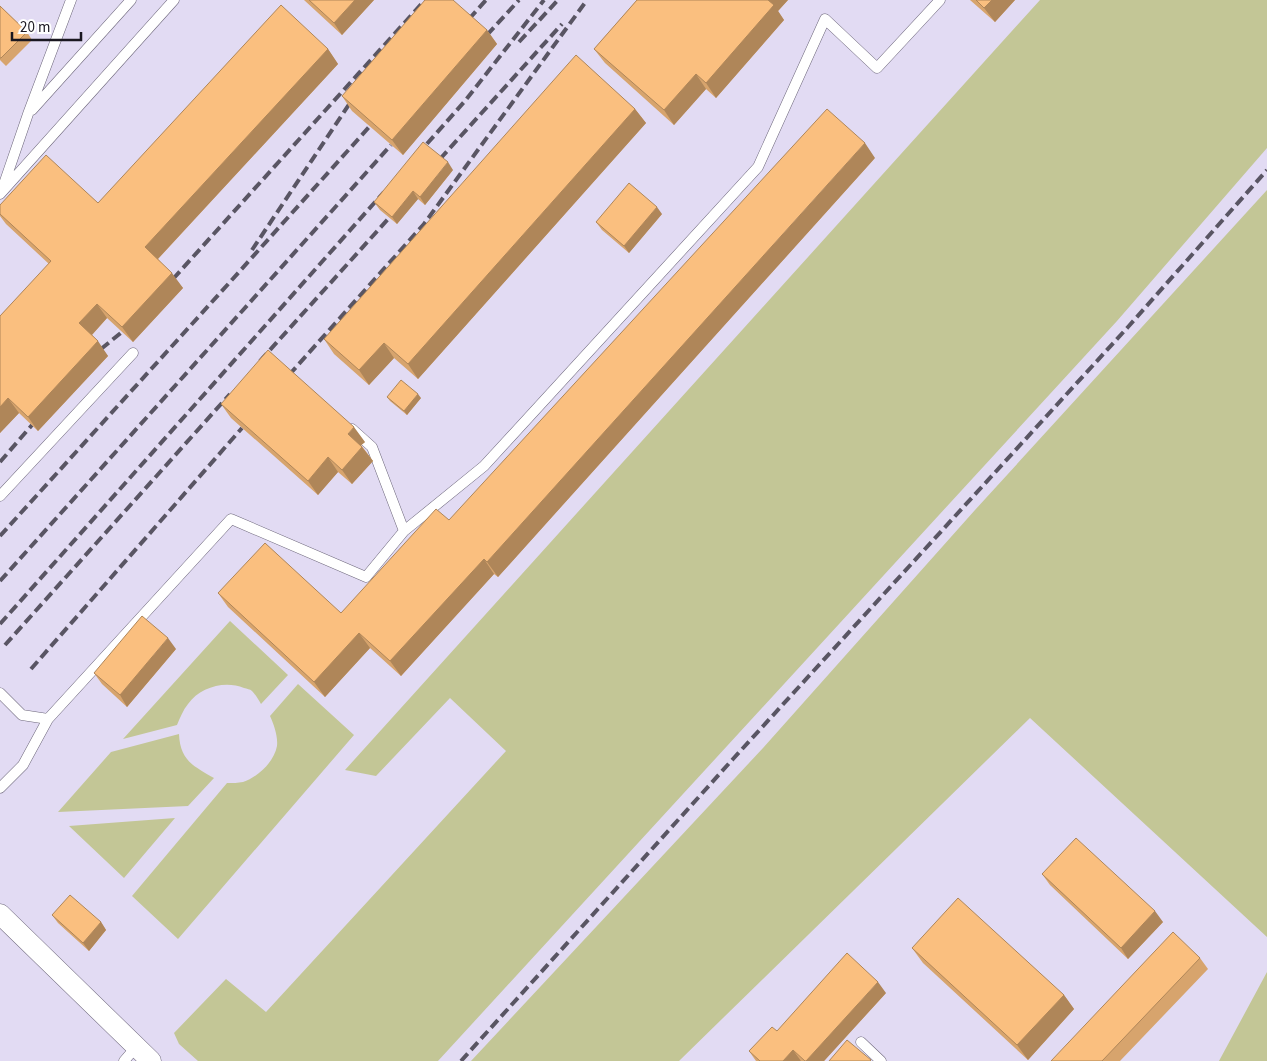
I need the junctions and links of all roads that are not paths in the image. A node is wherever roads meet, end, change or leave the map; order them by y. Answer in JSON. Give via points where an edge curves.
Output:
{"nodes":[{"id":1,"x":71,"y":0,"type":"edge"},
{"id":2,"x":131,"y":0,"type":"edge"},
{"id":3,"x":174,"y":0,"type":"edge"},
{"id":4,"x":940,"y":0,"type":"edge"},
{"id":5,"x":28,"y":114,"type":"junction"},
{"id":6,"x":1,"y":193,"type":"edge"},
{"id":7,"x":133,"y":353,"type":"dead end"},
{"id":8,"x":345,"y":423,"type":"edge"},
{"id":9,"x":0,"y":496,"type":"edge"},
{"id":10,"x":404,"y":530,"type":"junction"},
{"id":11,"x":0,"y":693,"type":"edge"},
{"id":12,"x":48,"y":719,"type":"junction"},
{"id":13,"x":0,"y":788,"type":"edge"},
{"id":14,"x":0,"y":914,"type":"edge"},
{"id":15,"x":861,"y":1042,"type":"dead end"},
{"id":16,"x":130,"y":1054,"type":"edge"},
{"id":17,"x":151,"y":1061,"type":"edge"},
{"id":18,"x":881,"y":1061,"type":"edge"}],
"edges":[{"from":1,"to":5,"type":"lane"},
{"from":2,"to":5,"type":"lane"},
{"from":3,"to":6,"type":"lane"},
{"from":4,"to":10,"type":"lane","via":[[877,68],[825,19],[758,167],[484,466]]},
{"from":5,"to":6,"type":"lane"},
{"from":7,"to":9,"type":"lane"},
{"from":8,"to":10,"type":"lane","via":[[372,447]]},
{"from":10,"to":12,"type":"lane","via":[[366,577],[231,519]]},
{"from":11,"to":12,"type":"lane","via":[[22,715]]},
{"from":12,"to":13,"type":"lane","via":[[23,765]]},
{"from":14,"to":16,"type":"street"},
{"from":15,"to":18,"type":"lane"},
{"from":16,"to":17,"type":"street"}]}
